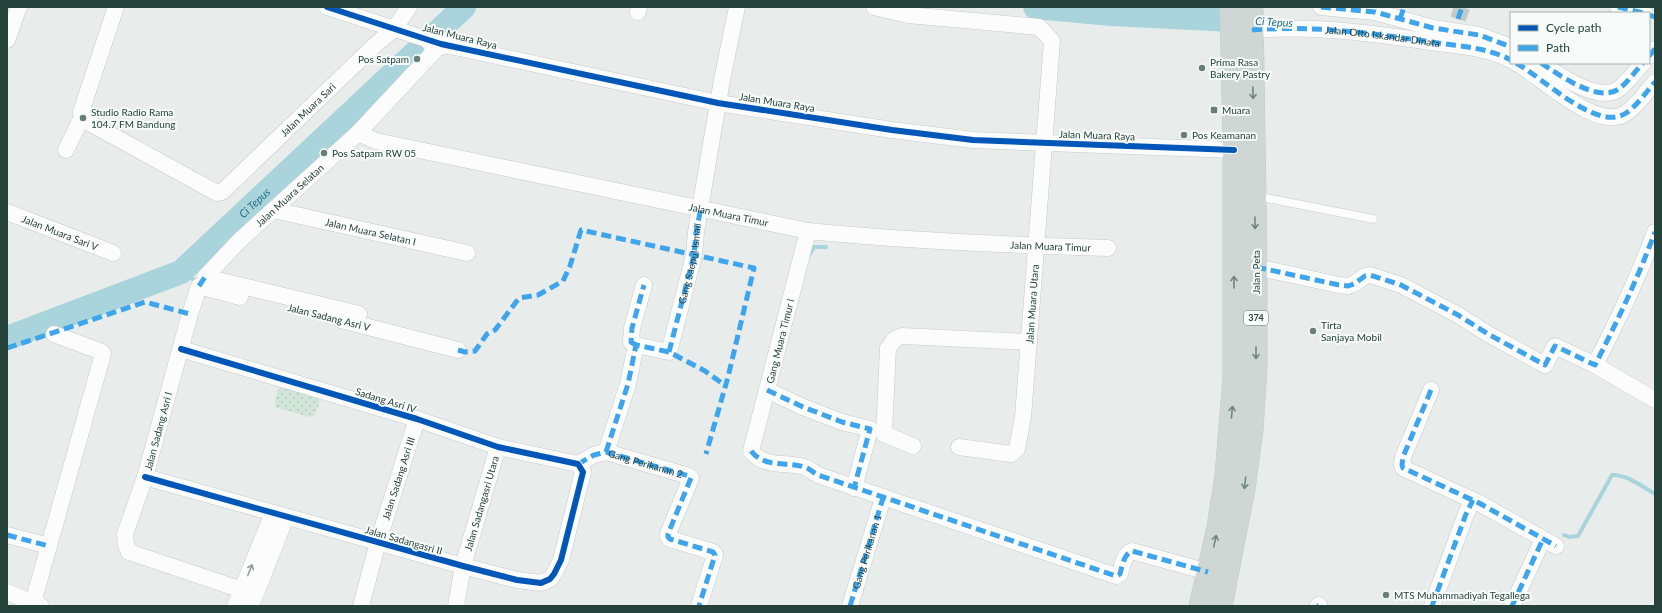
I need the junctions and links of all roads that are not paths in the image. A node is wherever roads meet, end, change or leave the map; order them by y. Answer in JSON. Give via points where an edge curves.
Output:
{"nodes":[{"id":1,"x":19,"y":7,"type":"edge"},
{"id":2,"x":116,"y":7,"type":"edge"},
{"id":3,"x":327,"y":7,"type":"edge"},
{"id":4,"x":408,"y":7,"type":"edge"},
{"id":5,"x":737,"y":7,"type":"edge"},
{"id":6,"x":874,"y":7,"type":"edge"},
{"id":7,"x":1231,"y":7,"type":"edge"},
{"id":8,"x":1322,"y":7,"type":"edge"},
{"id":9,"x":1618,"y":7,"type":"edge"},
{"id":10,"x":1640,"y":12,"type":"edge"},
{"id":11,"x":1402,"y":13,"type":"edge"},
{"id":12,"x":1247,"y":23,"type":"edge"},
{"id":13,"x":402,"y":31,"type":"junction"},
{"id":14,"x":7,"y":40,"type":"edge"},
{"id":15,"x":436,"y":42,"type":"junction"},
{"id":16,"x":1510,"y":47,"type":"edge"},
{"id":17,"x":1510,"y":60,"type":"edge"},
{"id":18,"x":1517,"y":64,"type":"edge"},
{"id":19,"x":1543,"y":64,"type":"edge"},
{"id":20,"x":1642,"y":64,"type":"edge"},
{"id":21,"x":1655,"y":82,"type":"edge"},
{"id":22,"x":718,"y":103,"type":"junction"},
{"id":23,"x":82,"y":117,"type":"junction"},
{"id":24,"x":358,"y":133,"type":"junction"},
{"id":25,"x":1044,"y":143,"type":"junction"},
{"id":26,"x":66,"y":150,"type":"dead end"},
{"id":27,"x":1234,"y":150,"type":"junction"},
{"id":28,"x":1255,"y":196,"type":"junction"},
{"id":29,"x":701,"y":208,"type":"junction"},
{"id":30,"x":274,"y":210,"type":"junction"},
{"id":31,"x":7,"y":212,"type":"edge"},
{"id":32,"x":1373,"y":219,"type":"dead end"},
{"id":33,"x":808,"y":232,"type":"junction"},
{"id":34,"x":1655,"y":232,"type":"edge"},
{"id":35,"x":1037,"y":246,"type":"junction"},
{"id":36,"x":1108,"y":248,"type":"dead end"},
{"id":37,"x":114,"y":253,"type":"dead end"},
{"id":38,"x":466,"y":253,"type":"dead end"},
{"id":39,"x":1256,"y":266,"type":"junction"},
{"id":40,"x":204,"y":285,"type":"junction"},
{"id":41,"x":644,"y":285,"type":"dead end"},
{"id":42,"x":359,"y":314,"type":"dead end"},
{"id":43,"x":54,"y":334,"type":"dead end"},
{"id":44,"x":1030,"y":342,"type":"junction"},
{"id":45,"x":636,"y":345,"type":"junction"},
{"id":46,"x":181,"y":349,"type":"junction"},
{"id":47,"x":458,"y":350,"type":"dead end"},
{"id":48,"x":1595,"y":365,"type":"junction"},
{"id":49,"x":768,"y":390,"type":"junction"},
{"id":50,"x":1431,"y":390,"type":"dead end"},
{"id":51,"x":1655,"y":400,"type":"edge"},
{"id":52,"x":417,"y":419,"type":"junction"},
{"id":53,"x":913,"y":446,"type":"dead end"},
{"id":54,"x":498,"y":447,"type":"junction"},
{"id":55,"x":959,"y":447,"type":"dead end"},
{"id":56,"x":606,"y":452,"type":"junction"},
{"id":57,"x":581,"y":465,"type":"junction"},
{"id":58,"x":146,"y":476,"type":"junction"},
{"id":59,"x":854,"y":488,"type":"junction"},
{"id":60,"x":883,"y":498,"type":"junction"},
{"id":61,"x":1473,"y":500,"type":"junction"},
{"id":62,"x":280,"y":515,"type":"junction"},
{"id":63,"x":7,"y":535,"type":"edge"},
{"id":64,"x":378,"y":542,"type":"junction"},
{"id":65,"x":49,"y":546,"type":"junction"},
{"id":66,"x":463,"y":566,"type":"junction"},
{"id":67,"x":1208,"y":572,"type":"junction"},
{"id":68,"x":242,"y":590,"type":"junction"},
{"id":69,"x":7,"y":592,"type":"edge"},
{"id":70,"x":35,"y":605,"type":"edge"},
{"id":71,"x":235,"y":606,"type":"edge"},
{"id":72,"x":252,"y":606,"type":"edge"},
{"id":73,"x":361,"y":606,"type":"edge"},
{"id":74,"x":456,"y":606,"type":"edge"},
{"id":75,"x":699,"y":606,"type":"edge"},
{"id":76,"x":850,"y":606,"type":"edge"},
{"id":77,"x":1200,"y":606,"type":"edge"},
{"id":78,"x":1221,"y":606,"type":"edge"},
{"id":79,"x":1432,"y":606,"type":"edge"},
{"id":80,"x":1512,"y":606,"type":"edge"}],
"edges":[{"from":1,"to":14,"type":"street"},
{"from":2,"to":23,"type":"street"},
{"from":3,"to":13,"type":"street","name":"Jalan Muara Raya"},
{"from":4,"to":13,"type":"street","name":"Jalan Muara Sari"},
{"from":5,"to":22,"type":"street","name":"Gang Saepul Ismail"},
{"from":6,"to":25,"type":"street","name":"Jalan Muara Utara","via":[[908,16],[1039,27],[1052,40]]},
{"from":7,"to":12,"type":"main road","name":"Jalan Peta","number":"374"},
{"from":8,"to":11,"type":"street"},
{"from":9,"to":10,"type":"street"},
{"from":11,"to":16,"type":"street","via":[[1433,28],[1479,34]]},
{"from":12,"to":17,"type":"street","name":"Jalan Otto Iskandar Dinata","via":[[1284,28],[1318,28],[1463,45]]},
{"from":12,"to":27,"type":"main road","name":"Jalan Peta","number":"374"},
{"from":12,"to":28,"type":"main road","name":"Jalan Peta","number":"374","one_way":true},
{"from":13,"to":15,"type":"street","name":"Jalan Muara Raya"},
{"from":13,"to":23,"type":"street","name":"Jalan Muara Sari","via":[[374,46],[222,192],[217,193]]},
{"from":15,"to":22,"type":"street","name":"Jalan Muara Raya"},
{"from":15,"to":24,"type":"street","name":"Jalan Muara Selatan"},
{"from":18,"to":21,"type":"street","via":[[1590,112],[1612,118],[1626,114]]},
{"from":19,"to":20,"type":"street","via":[[1585,88],[1611,93]]},
{"from":22,"to":25,"type":"street","name":"Jalan Muara Raya","via":[[973,140]]},
{"from":22,"to":29,"type":"street","name":"Gang Saepul Ismail"},
{"from":23,"to":26,"type":"street"},
{"from":24,"to":29,"type":"street","name":"Jalan Muara Timur","via":[[376,141]]},
{"from":24,"to":30,"type":"street","name":"Jalan Muara Selatan"},
{"from":25,"to":27,"type":"street","name":"Jalan Muara Raya"},
{"from":25,"to":35,"type":"street","name":"Jalan Muara Utara"},
{"from":67,"to":27,"type":"main road","name":"Jalan Peta","number":"374","one_way":true,"via":[[1226,476],[1234,377]]},
{"from":28,"to":32,"type":"lane"},
{"from":28,"to":39,"type":"main road","name":"Jalan Peta","number":"374","one_way":true},
{"from":29,"to":33,"type":"street","name":"Jalan Muara Timur"},
{"from":29,"to":45,"type":"street","name":"Gang Saepul Ismail","via":[[694,255],[669,352]]},
{"from":30,"to":38,"type":"street","name":"Jalan Muara Selatan I"},
{"from":30,"to":40,"type":"street","name":"Jalan Muara Selatan","via":[[239,241]]},
{"from":31,"to":37,"type":"street","name":"Jalan Muara Sari V"},
{"from":33,"to":35,"type":"street","name":"Jalan Muara Timur"},
{"from":33,"to":49,"type":"street","name":"Gang Muara Timur I"},
{"from":34,"to":48,"type":"street","via":[[1618,320]]},
{"from":35,"to":36,"type":"street","name":"Jalan Muara Timur"},
{"from":35,"to":44,"type":"street","name":"Jalan Muara Utara"},
{"from":39,"to":48,"type":"street","via":[[1348,286],[1365,276],[1374,275],[1402,285],[1545,365],[1555,346]]},
{"from":39,"to":78,"type":"main road","name":"Jalan Peta","number":"374","one_way":true,"via":[[1256,368],[1252,430],[1244,489]]},
{"from":40,"to":42,"type":"street"},
{"from":40,"to":46,"type":"street","name":"Jalan Sadang Asri I","via":[[190,314]]},
{"from":40,"to":47,"type":"street","name":"Jalan Sadang Asri V"},
{"from":41,"to":45,"type":"street","via":[[632,328],[631,342]]},
{"from":43,"to":65,"type":"street","via":[[103,354]]},
{"from":44,"to":53,"type":"street","via":[[902,336],[895,339],[888,348],[884,434]]},
{"from":44,"to":55,"type":"street","name":"Jalan Muara Utara","via":[[1023,417],[1017,449],[1011,454]]},
{"from":45,"to":56,"type":"street","via":[[628,384]]},
{"from":46,"to":52,"type":"street","name":"Sadang Asri IV"},
{"from":46,"to":58,"type":"street","name":"Jalan Sadang Asri I"},
{"from":48,"to":51,"type":"street"},
{"from":49,"to":59,"type":"street","via":[[842,422],[870,429]]},
{"from":49,"to":59,"type":"street","name":"Gang Muara Timur I","via":[[751,451],[756,457],[781,465],[806,467],[818,476]]},
{"from":50,"to":61,"type":"street","via":[[1403,457],[1403,468]]},
{"from":52,"to":54,"type":"street","name":"Sadang Asri IV"},
{"from":52,"to":64,"type":"street","name":"Jalan Sadang Asri III"},
{"from":54,"to":57,"type":"street","name":"Sadang Asri IV"},
{"from":54,"to":66,"type":"street","name":"Jalan Sadangasri Utara"},
{"from":56,"to":57,"type":"street","name":"Gang Perikanan 2"},
{"from":56,"to":75,"type":"street","name":"Gang Perikanan 2","via":[[689,476],[668,537],[713,552],[715,555]]},
{"from":57,"to":66,"type":"street","name":"Jalan Sadangasri II","via":[[561,560],[550,579],[541,583],[518,580]]},
{"from":58,"to":62,"type":"street","name":"Jalan Sadangasri II"},
{"from":58,"to":68,"type":"street","name":"Jalan Sadang Asri I","via":[[125,534],[129,552]]},
{"from":59,"to":60,"type":"street"},
{"from":60,"to":67,"type":"street","via":[[1116,576],[1120,574],[1128,552],[1132,551]]},
{"from":60,"to":76,"type":"street","name":"Gang Perikanan 1"},
{"from":61,"to":79,"type":"street"},
{"from":61,"to":80,"type":"street","via":[[1550,542]]},
{"from":62,"to":64,"type":"street","name":"Jalan Sadangasri II"},
{"from":68,"to":62,"type":"street","one_way":true},
{"from":62,"to":72,"type":"street"},
{"from":63,"to":65,"type":"street"},
{"from":64,"to":66,"type":"street","name":"Jalan Sadangasri II"},
{"from":64,"to":73,"type":"street","name":"Jalan Sadang Asri III"},
{"from":65,"to":70,"type":"street"},
{"from":66,"to":74,"type":"street","name":"Jalan Sadangasri Utara"},
{"from":67,"to":77,"type":"main road","name":"Jalan Peta","number":"374"},
{"from":68,"to":71,"type":"street"},
{"from":69,"to":70,"type":"street"}]}
